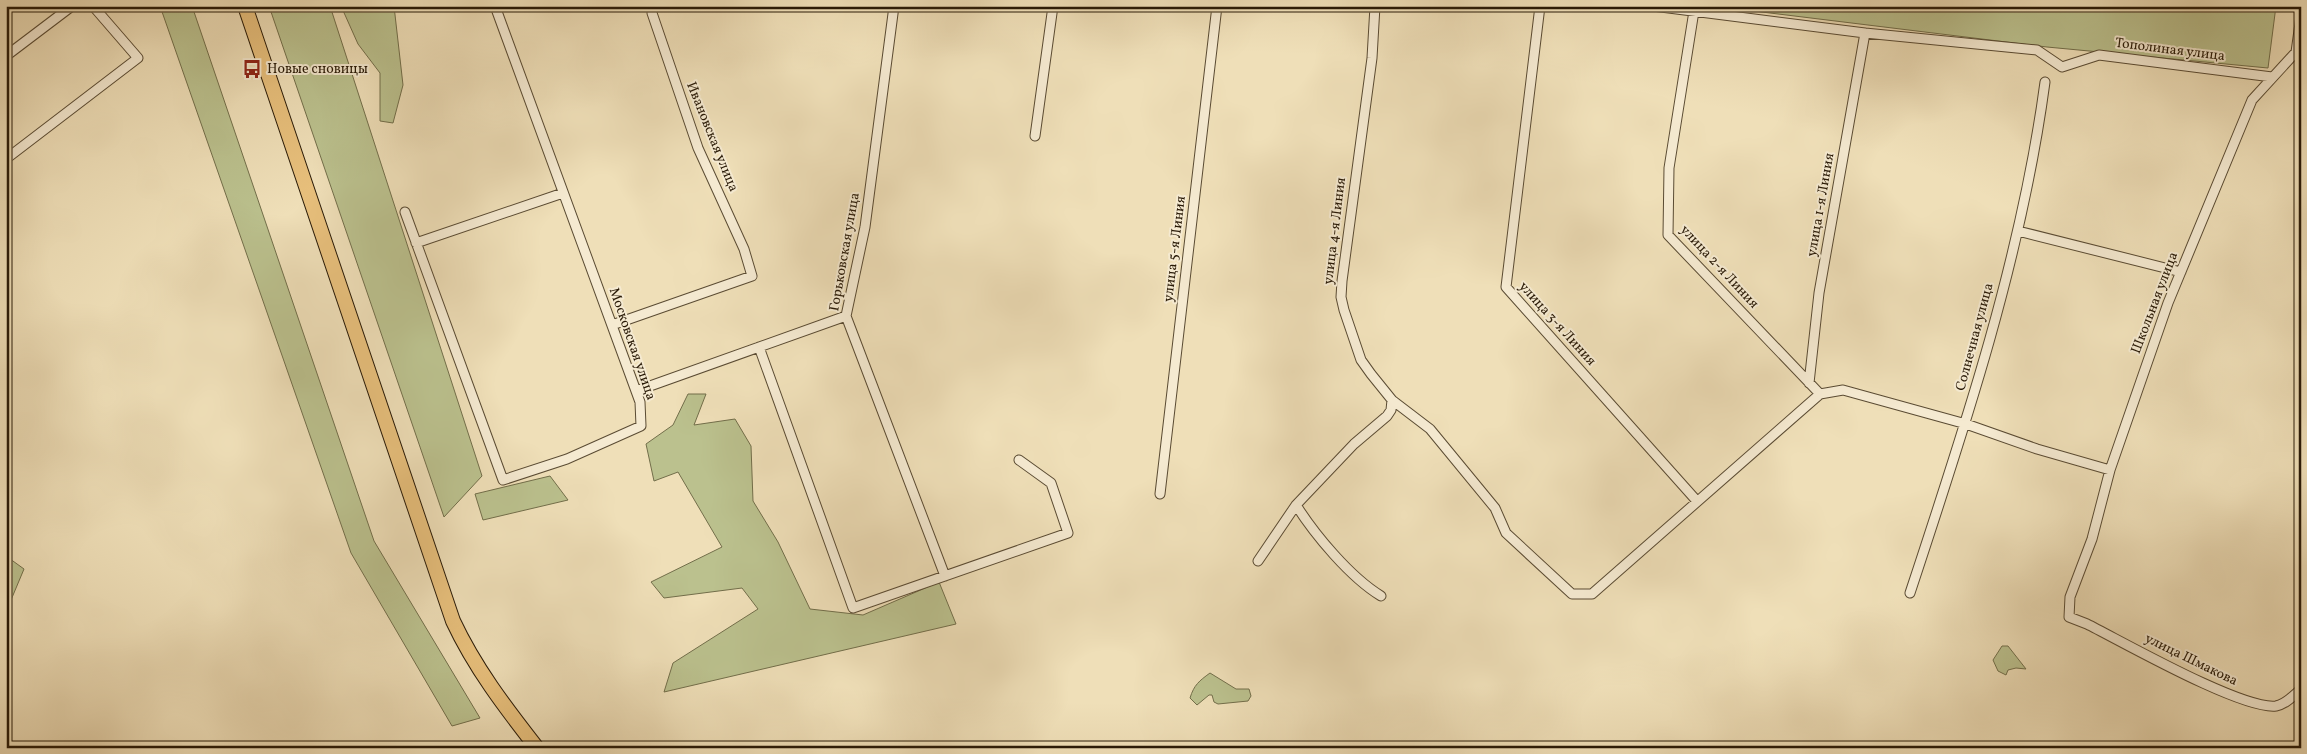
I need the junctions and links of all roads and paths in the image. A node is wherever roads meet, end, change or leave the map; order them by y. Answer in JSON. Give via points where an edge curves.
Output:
{"nodes":[{"id":1,"x":72,"y":6,"type":"edge"},
{"id":2,"x":93,"y":6,"type":"edge"},
{"id":3,"x":245,"y":6,"type":"edge"},
{"id":4,"x":495,"y":6,"type":"edge"},
{"id":5,"x":653,"y":6,"type":"edge"},
{"id":6,"x":894,"y":6,"type":"edge"},
{"id":7,"x":1053,"y":6,"type":"edge"},
{"id":8,"x":1217,"y":6,"type":"edge"},
{"id":9,"x":1375,"y":6,"type":"edge"},
{"id":10,"x":1540,"y":6,"type":"edge"},
{"id":11,"x":1653,"y":6,"type":"edge"},
{"id":12,"x":1694,"y":11,"type":"junction"},
{"id":13,"x":2301,"y":16,"type":"edge"},
{"id":14,"x":1865,"y":33,"type":"junction"},
{"id":15,"x":6,"y":56,"type":"edge"},
{"id":16,"x":2272,"y":76,"type":"junction"},
{"id":17,"x":2045,"y":82,"type":"dead end"},
{"id":18,"x":1035,"y":136,"type":"dead end"},
{"id":19,"x":6,"y":159,"type":"edge"},
{"id":20,"x":563,"y":193,"type":"junction"},
{"id":21,"x":405,"y":212,"type":"dead end"},
{"id":22,"x":2018,"y":230,"type":"junction"},
{"id":23,"x":416,"y":243,"type":"junction"},
{"id":24,"x":2181,"y":272,"type":"junction"},
{"id":25,"x":846,"y":316,"type":"junction"},
{"id":26,"x":612,"y":325,"type":"junction"},
{"id":27,"x":759,"y":346,"type":"junction"},
{"id":28,"x":1809,"y":383,"type":"junction"},
{"id":29,"x":636,"y":391,"type":"junction"},
{"id":30,"x":1820,"y":394,"type":"junction"},
{"id":31,"x":1392,"y":400,"type":"junction"},
{"id":32,"x":1966,"y":424,"type":"junction"},
{"id":33,"x":1019,"y":460,"type":"dead end"},
{"id":34,"x":2110,"y":470,"type":"junction"},
{"id":35,"x":1160,"y":494,"type":"dead end"},
{"id":36,"x":1696,"y":500,"type":"junction"},
{"id":37,"x":1296,"y":504,"type":"junction"},
{"id":38,"x":1258,"y":561,"type":"dead end"},
{"id":39,"x":945,"y":576,"type":"junction"},
{"id":40,"x":1910,"y":592,"type":"dead end"},
{"id":41,"x":1381,"y":596,"type":"dead end"},
{"id":42,"x":2069,"y":618,"type":"joint"},
{"id":43,"x":2301,"y":689,"type":"edge"},
{"id":44,"x":537,"y":748,"type":"edge"}],
"edges":[{"from":1,"to":15,"type":"street"},
{"from":2,"to":19,"type":"street","via":[[138,58]]},
{"from":3,"to":44,"type":"main road","via":[[453,622],[486,682]]},
{"from":4,"to":20,"type":"street","name":"Московская улица"},
{"from":5,"to":26,"type":"street","name":"Ивановская улица","via":[[652,13],[695,140],[744,248],[752,276]]},
{"from":6,"to":25,"type":"street","name":"Горьковская улица","via":[[865,226]]},
{"from":7,"to":18,"type":"street"},
{"from":8,"to":35,"type":"street","name":"улица 5-я Линия"},
{"from":9,"to":31,"type":"street","name":"улица 4-я Линия","via":[[1372,58],[1340,297],[1361,360]]},
{"from":10,"to":36,"type":"street","name":"улица 3-я Линия","via":[[1506,287]]},
{"from":11,"to":12,"type":"street","name":"Тополиная улица"},
{"from":12,"to":14,"type":"street","name":"Тополиная улица"},
{"from":12,"to":28,"type":"street","name":"улица 2-я Линия","via":[[1669,168],[1668,235]]},
{"from":13,"to":16,"type":"street","name":"Школьная улица","via":[[2296,52]]},
{"from":14,"to":16,"type":"street","name":"Тополиная улица","via":[[2037,50],[2062,67],[2099,55]]},
{"from":14,"to":28,"type":"street","name":"улица 1-я Линия","via":[[1819,293]]},
{"from":16,"to":24,"type":"street","name":"Школьная улица","via":[[2252,100]]},
{"from":17,"to":22,"type":"street","name":"Солнечная улица"},
{"from":20,"to":23,"type":"street"},
{"from":20,"to":26,"type":"street","name":"Московская улица"},
{"from":21,"to":23,"type":"street","name":"Московская улица"},
{"from":22,"to":24,"type":"street"},
{"from":22,"to":32,"type":"street","name":"Солнечная улица"},
{"from":23,"to":29,"type":"street","name":"Московская улица","via":[[503,480],[567,459],[641,426]]},
{"from":24,"to":34,"type":"street","name":"Школьная улица"},
{"from":25,"to":27,"type":"street"},
{"from":25,"to":39,"type":"street","name":"Горьковская улица"},
{"from":26,"to":29,"type":"street","name":"Московская улица"},
{"from":27,"to":29,"type":"street"},
{"from":27,"to":39,"type":"street","via":[[853,608]]},
{"from":28,"to":30,"type":"street","name":"улица 2-я Линия"},
{"from":30,"to":32,"type":"street","via":[[1842,390]]},
{"from":30,"to":36,"type":"street"},
{"from":31,"to":36,"type":"street","name":"улица 4-я Линия","via":[[1430,429],[1495,508],[1506,533],[1572,594],[1592,594]]},
{"from":31,"to":37,"type":"street","via":[[1387,416],[1354,444]]},
{"from":32,"to":34,"type":"street"},
{"from":32,"to":40,"type":"street","name":"Солнечная улица"},
{"from":33,"to":39,"type":"street","via":[[1051,483],[1068,533]]},
{"from":34,"to":42,"type":"street","name":"Школьная улица","via":[[2092,539],[2070,597]]},
{"from":37,"to":38,"type":"street"},
{"from":37,"to":41,"type":"street","via":[[1312,531],[1369,589]]},
{"from":42,"to":43,"type":"street","name":"улица Шмакова","via":[[2229,695],[2277,706],[2289,701]]}]}
